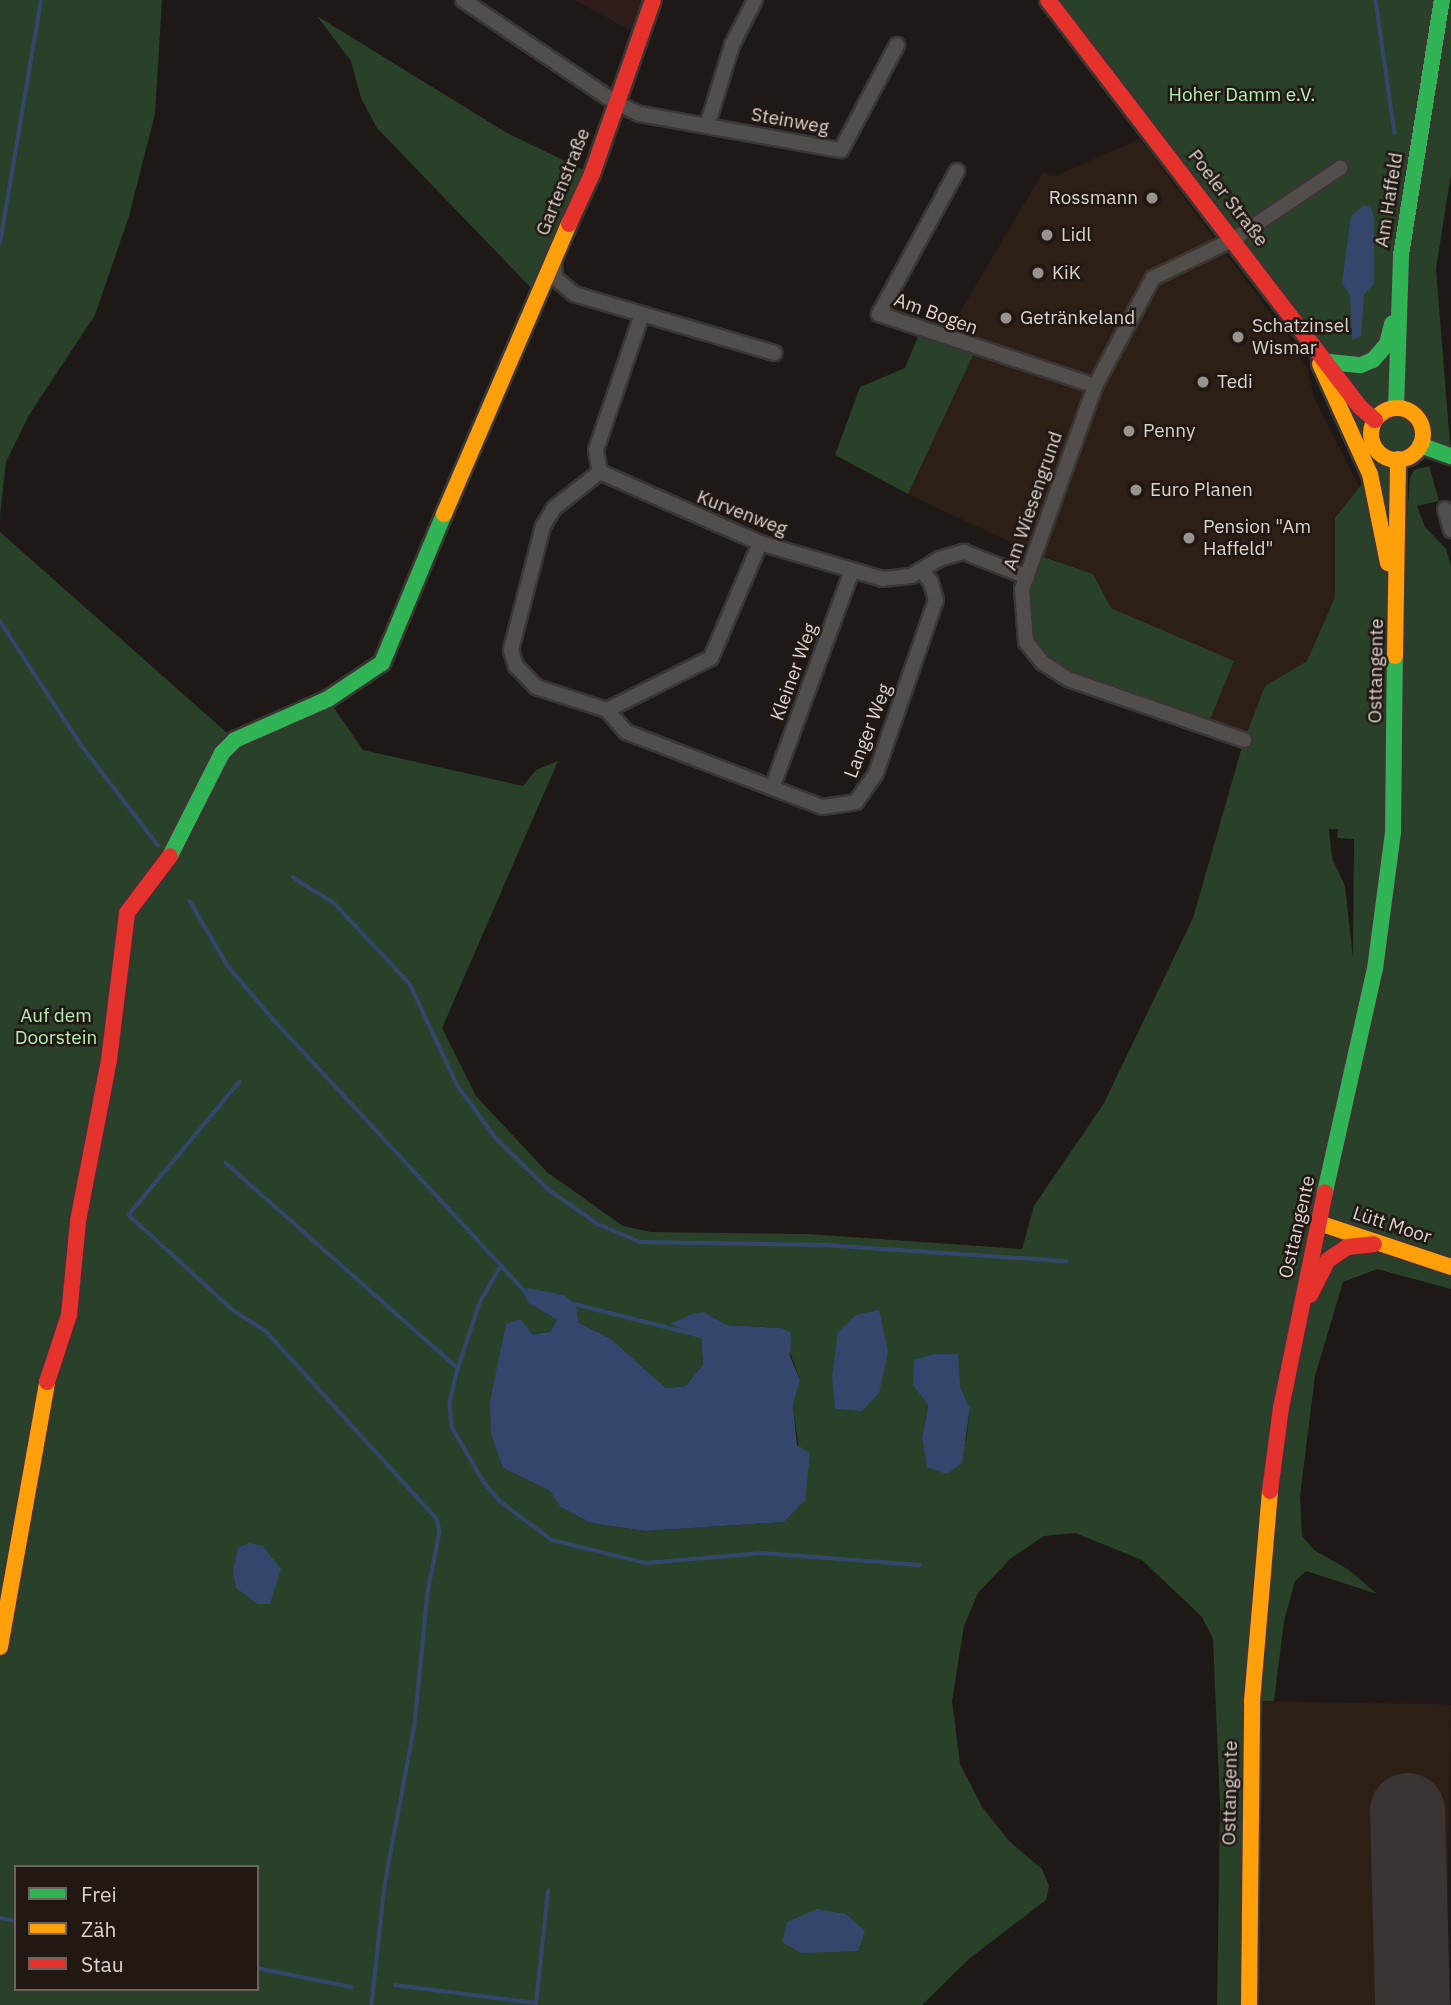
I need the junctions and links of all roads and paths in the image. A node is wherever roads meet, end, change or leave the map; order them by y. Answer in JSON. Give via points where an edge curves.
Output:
{"nodes":[{"id":1,"x":463,"y":0,"type":"edge"},
{"id":2,"x":653,"y":0,"type":"edge"},
{"id":3,"x":755,"y":0,"type":"edge"},
{"id":4,"x":1048,"y":0,"type":"edge"},
{"id":5,"x":1442,"y":0,"type":"edge"},
{"id":6,"x":897,"y":45,"type":"dead end"},
{"id":7,"x":616,"y":103,"type":"junction"},
{"id":8,"x":707,"y":125,"type":"junction"},
{"id":9,"x":1340,"y":168,"type":"dead end"},
{"id":10,"x":957,"y":172,"type":"dead end"},
{"id":11,"x":1234,"y":239,"type":"junction"},
{"id":12,"x":554,"y":260,"type":"junction"},
{"id":13,"x":1397,"y":306,"type":"junction"},
{"id":14,"x":642,"y":317,"type":"junction"},
{"id":15,"x":1308,"y":338,"type":"junction"},
{"id":16,"x":775,"y":353,"type":"dead end"},
{"id":17,"x":1329,"y":362,"type":"junction"},
{"id":18,"x":1095,"y":386,"type":"junction"},
{"id":19,"x":1396,"y":408,"type":"junction"},
{"id":20,"x":1375,"y":420,"type":"junction"},
{"id":21,"x":1420,"y":445,"type":"junction"},
{"id":22,"x":1451,"y":456,"type":"edge"},
{"id":23,"x":1398,"y":460,"type":"junction"},
{"id":24,"x":600,"y":472,"type":"junction"},
{"id":25,"x":1445,"y":509,"type":"dead end"},
{"id":26,"x":1451,"y":530,"type":"edge"},
{"id":27,"x":760,"y":543,"type":"junction"},
{"id":28,"x":852,"y":570,"type":"junction"},
{"id":29,"x":923,"y":572,"type":"junction"},
{"id":30,"x":1027,"y":576,"type":"junction"},
{"id":31,"x":1398,"y":638,"type":"junction"},
{"id":32,"x":607,"y":710,"type":"junction"},
{"id":33,"x":1244,"y":740,"type":"dead end"},
{"id":34,"x":772,"y":788,"type":"junction"},
{"id":35,"x":1319,"y":1223,"type":"junction"},
{"id":36,"x":1382,"y":1244,"type":"junction"},
{"id":37,"x":1451,"y":1267,"type":"edge"},
{"id":38,"x":1299,"y":1316,"type":"junction"},
{"id":39,"x":0,"y":1647,"type":"edge"},
{"id":40,"x":1249,"y":2005,"type":"edge"}],
"edges":[{"from":1,"to":7,"type":"street","name":"Steinweg"},
{"from":2,"to":7,"type":"main road","name":"Gartenstraße"},
{"from":3,"to":8,"type":"street","via":[[732,45]]},
{"from":4,"to":11,"type":"main road","name":"Poeler Straße"},
{"from":5,"to":13,"type":"main road","name":"Am Haffeld"},
{"from":6,"to":8,"type":"street","name":"Steinweg","via":[[841,150]]},
{"from":7,"to":8,"type":"street","name":"Steinweg","via":[[640,114]]},
{"from":7,"to":12,"type":"main road","name":"Gartenstraße","via":[[592,174]]},
{"from":9,"to":11,"type":"street","name":"Am Wiesengrund"},
{"from":10,"to":18,"type":"street","name":"Am Bogen","via":[[879,314]]},
{"from":11,"to":15,"type":"main road","name":"Poeler Straße"},
{"from":11,"to":18,"type":"street","name":"Am Wiesengrund","via":[[1153,278]]},
{"from":12,"to":14,"type":"street","name":"Gartenstraße","via":[[555,278],[574,294]]},
{"from":12,"to":39,"type":"main road","via":[[536,293],[383,663],[328,699],[235,740],[222,753],[166,864],[127,913],[109,1060],[78,1221],[69,1315],[53,1355],[36,1428]]},
{"from":13,"to":17,"type":"main road","via":[[1387,344],[1373,360],[1360,365]]},
{"from":13,"to":19,"type":"main road","name":"Am Haffeld"},
{"from":14,"to":16,"type":"street","name":"Gartenstraße"},
{"from":14,"to":24,"type":"street","via":[[596,450]]},
{"from":15,"to":17,"type":"main road","name":"Poeler Straße"},
{"from":15,"to":31,"type":"main road","via":[[1370,474],[1387,550]]},
{"from":17,"to":20,"type":"main road","name":"Poeler Straße","via":[[1360,407]]},
{"from":18,"to":30,"type":"street","name":"Am Wiesengrund"},
{"from":19,"to":20,"type":"main road"},
{"from":19,"to":21,"type":"main road","via":[[1420,421]]},
{"from":20,"to":23,"type":"main road","via":[[1373,443],[1384,456]]},
{"from":21,"to":22,"type":"main road"},
{"from":21,"to":23,"type":"main road"},
{"from":23,"to":31,"type":"main road","name":"Osttangente"},
{"from":24,"to":27,"type":"street","name":"Kurvenweg"},
{"from":24,"to":32,"type":"street","name":"Langer Weg","via":[[554,508],[543,526],[511,650],[516,666],[536,687]]},
{"from":25,"to":26,"type":"street"},
{"from":27,"to":28,"type":"street","name":"Kurvenweg"},
{"from":27,"to":32,"type":"street","via":[[711,658]]},
{"from":28,"to":29,"type":"street","name":"Kurvenweg","via":[[883,579]]},
{"from":28,"to":34,"type":"street","name":"Kleiner Weg"},
{"from":29,"to":30,"type":"street","name":"Kurvenweg","via":[[939,559],[964,552]]},
{"from":29,"to":34,"type":"street","name":"Langer Weg","via":[[936,600],[867,793],[856,802],[822,807]]},
{"from":30,"to":33,"type":"street","name":"Am Wiesengrund","via":[[1021,615],[1026,642],[1043,663],[1068,679]]},
{"from":31,"to":35,"type":"main road","name":"Osttangente","via":[[1392,833],[1378,944],[1360,1048]]},
{"from":32,"to":34,"type":"street","name":"Langer Weg","via":[[626,732]]},
{"from":35,"to":36,"type":"main road","name":"Lütt Moor"},
{"from":35,"to":38,"type":"main road","name":"Osttangente"},
{"from":36,"to":37,"type":"main road","name":"Lütt Moor"},
{"from":36,"to":38,"type":"main road","via":[[1347,1247],[1328,1260]]},
{"from":38,"to":40,"type":"main road","name":"Osttangente","via":[[1270,1481],[1255,1624]]}]}
